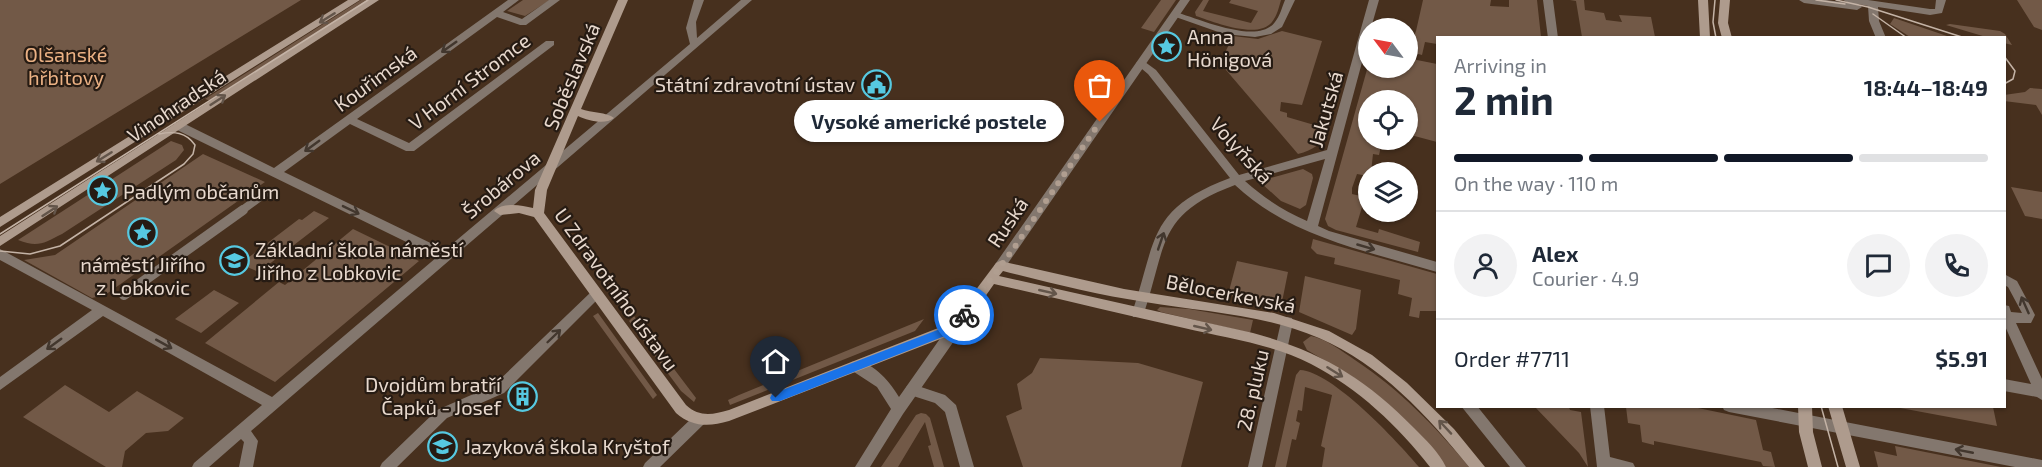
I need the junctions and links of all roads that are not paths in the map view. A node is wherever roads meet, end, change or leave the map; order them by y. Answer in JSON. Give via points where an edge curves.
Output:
{"nodes":[{"id":1,"x":355,"y":0,"type":"edge"},
{"id":2,"x":374,"y":0,"type":"edge"},
{"id":3,"x":514,"y":0,"type":"edge"},
{"id":4,"x":555,"y":0,"type":"edge"},
{"id":5,"x":623,"y":0,"type":"edge"},
{"id":6,"x":699,"y":0,"type":"edge"},
{"id":7,"x":747,"y":0,"type":"edge"},
{"id":8,"x":1185,"y":0,"type":"edge"},
{"id":9,"x":1290,"y":0,"type":"edge"},
{"id":10,"x":1374,"y":0,"type":"edge"},
{"id":11,"x":1548,"y":0,"type":"edge"},
{"id":12,"x":1703,"y":0,"type":"edge"},
{"id":13,"x":1725,"y":0,"type":"edge"},
{"id":14,"x":1804,"y":0,"type":"edge"},
{"id":15,"x":1848,"y":0,"type":"edge"},
{"id":16,"x":1941,"y":0,"type":"edge"},
{"id":17,"x":1873,"y":8,"type":"junction"},
{"id":18,"x":496,"y":13,"type":"junction"},
{"id":19,"x":1175,"y":15,"type":"junction"},
{"id":20,"x":1553,"y":36,"type":"edge"},
{"id":21,"x":1705,"y":36,"type":"edge"},
{"id":22,"x":1726,"y":36,"type":"edge"},
{"id":23,"x":1880,"y":36,"type":"edge"},
{"id":24,"x":550,"y":43,"type":"dead end"},
{"id":25,"x":695,"y":44,"type":"junction"},
{"id":26,"x":1141,"y":64,"type":"junction"},
{"id":27,"x":575,"y":111,"type":"junction"},
{"id":28,"x":348,"y":118,"type":"junction"},
{"id":29,"x":609,"y":118,"type":"junction"},
{"id":30,"x":179,"y":126,"type":"junction"},
{"id":31,"x":1330,"y":153,"type":"junction"},
{"id":32,"x":552,"y":166,"type":"junction"},
{"id":33,"x":275,"y":173,"type":"junction"},
{"id":34,"x":1238,"y":181,"type":"junction"},
{"id":35,"x":267,"y":192,"type":"dead end"},
{"id":36,"x":500,"y":211,"type":"junction"},
{"id":37,"x":538,"y":214,"type":"junction"},
{"id":38,"x":0,"y":223,"type":"edge"},
{"id":39,"x":1311,"y":228,"type":"junction"},
{"id":40,"x":0,"y":242,"type":"edge"},
{"id":41,"x":0,"y":254,"type":"edge"},
{"id":42,"x":446,"y":256,"type":"junction"},
{"id":43,"x":1000,"y":266,"type":"junction"},
{"id":44,"x":1436,"y":267,"type":"edge"},
{"id":45,"x":991,"y":279,"type":"junction"},
{"id":46,"x":2006,"y":280,"type":"edge"},
{"id":47,"x":124,"y":295,"type":"dead end"},
{"id":48,"x":595,"y":295,"type":"junction"},
{"id":49,"x":1144,"y":297,"type":"junction"},
{"id":50,"x":102,"y":310,"type":"junction"},
{"id":51,"x":1138,"y":313,"type":"junction"},
{"id":52,"x":2006,"y":314,"type":"edge"},
{"id":53,"x":2006,"y":316,"type":"edge"},
{"id":54,"x":1287,"y":322,"type":"junction"},
{"id":55,"x":956,"y":327,"type":"junction"},
{"id":56,"x":1282,"y":347,"type":"junction"},
{"id":57,"x":856,"y":366,"type":"junction"},
{"id":58,"x":0,"y":384,"type":"edge"},
{"id":59,"x":2006,"y":385,"type":"edge"},
{"id":60,"x":912,"y":390,"type":"junction"},
{"id":61,"x":2042,"y":393,"type":"edge"},
{"id":62,"x":273,"y":404,"type":"junction"},
{"id":63,"x":1470,"y":408,"type":"edge"},
{"id":64,"x":1597,"y":408,"type":"edge"},
{"id":65,"x":1748,"y":408,"type":"edge"},
{"id":66,"x":1836,"y":408,"type":"edge"},
{"id":67,"x":898,"y":410,"type":"junction"},
{"id":68,"x":1805,"y":414,"type":"edge"},
{"id":69,"x":699,"y":420,"type":"junction"},
{"id":70,"x":1841,"y":428,"type":"junction"},
{"id":71,"x":242,"y":430,"type":"junction"},
{"id":72,"x":1604,"y":464,"type":"edge"},
{"id":73,"x":2042,"y":466,"type":"edge"},
{"id":74,"x":199,"y":467,"type":"edge"},
{"id":75,"x":246,"y":467,"type":"edge"},
{"id":76,"x":387,"y":467,"type":"edge"},
{"id":77,"x":650,"y":467,"type":"edge"},
{"id":78,"x":862,"y":467,"type":"edge"},
{"id":79,"x":967,"y":467,"type":"edge"},
{"id":80,"x":1255,"y":467,"type":"edge"},
{"id":81,"x":1439,"y":467,"type":"edge"},
{"id":82,"x":1478,"y":467,"type":"edge"},
{"id":83,"x":1519,"y":467,"type":"edge"},
{"id":84,"x":1628,"y":467,"type":"edge"},
{"id":85,"x":1815,"y":467,"type":"edge"},
{"id":86,"x":1853,"y":467,"type":"edge"}],
"edges":[{"from":1,"to":38,"type":"main road","name":"Vinohradská","one_way":true},
{"from":30,"to":2,"type":"main road","name":"Vinohradská","one_way":true},
{"from":3,"to":18,"type":"street","name":"Kouřimská"},
{"from":4,"to":18,"type":"street","via":[[523,23]]},
{"from":5,"to":27,"type":"main road","name":"Soběslavská"},
{"from":6,"to":25,"type":"street","via":[[690,28]]},
{"from":7,"to":25,"type":"street","name":"Šrobárova"},
{"from":8,"to":19,"type":"street","name":"Ruská"},
{"from":9,"to":19,"type":"street","via":[[1279,25],[1259,34],[1234,32]]},
{"from":10,"to":31,"type":"street","name":"Jakutská"},
{"from":11,"to":20,"type":"street"},
{"from":12,"to":21,"type":"main road"},
{"from":13,"to":22,"type":"main road"},
{"from":14,"to":17,"type":"street"},
{"from":15,"to":17,"type":"street"},
{"from":16,"to":17,"type":"street","via":[[1936,12]]},
{"from":17,"to":23,"type":"street"},
{"from":18,"to":28,"type":"street","name":"Kouřimská","one_way":true},
{"from":19,"to":26,"type":"street","name":"Ruská"},
{"from":24,"to":28,"type":"street","name":"V Horní Stromce","via":[[410,148]]},
{"from":25,"to":29,"type":"street","name":"Šrobárova"},
{"from":26,"to":34,"type":"street","name":"Volyňská","via":[[1152,72]]},
{"from":26,"to":43,"type":"street","name":"Ruská"},
{"from":27,"to":29,"type":"main road"},
{"from":27,"to":32,"type":"main road","name":"Soběslavská"},
{"from":28,"to":33,"type":"street","name":"Kouřimská","one_way":true},
{"from":29,"to":32,"type":"street","name":"Šrobárova"},
{"from":30,"to":33,"type":"street"},
{"from":40,"to":30,"type":"main road","name":"Vinohradská","one_way":true},
{"from":31,"to":34,"type":"street"},
{"from":31,"to":39,"type":"street","name":"Jakutská"},
{"from":32,"to":36,"type":"street","name":"Šrobárova"},
{"from":32,"to":37,"type":"main road","name":"U Zdravotního ústavu","via":[[541,190]]},
{"from":33,"to":42,"type":"street","one_way":true},
{"from":34,"to":39,"type":"street","name":"Volyňská","via":[[1256,198]]},
{"from":49,"to":34,"type":"street","one_way":true,"via":[[1160,241],[1173,217],[1189,201]]},
{"from":35,"to":47,"type":"street"},
{"from":36,"to":37,"type":"main road","via":[[519,209]]},
{"from":36,"to":42,"type":"street","name":"Šrobárova"},
{"from":37,"to":48,"type":"main road","name":"U Zdravotního ústavu"},
{"from":39,"to":44,"type":"street","name":"Volyňská","one_way":true},
{"from":41,"to":50,"type":"street"},
{"from":42,"to":62,"type":"street","name":"Šrobárova"},
{"from":43,"to":45,"type":"main road","name":"Ruská"},
{"from":43,"to":49,"type":"main road","name":"Bělocerkevská"},
{"from":45,"to":51,"type":"main road","name":"Bělocerkevská","one_way":true},
{"from":45,"to":55,"type":"main road","name":"Ruská"},
{"from":52,"to":46,"type":"street","one_way":true,"via":[[2026,319],[2029,315],[2013,284]]},
{"from":48,"to":69,"type":"main road","name":"U Zdravotního ústavu","via":[[681,409]]},
{"from":76,"to":48,"type":"street","one_way":true,"via":[[442,414],[499,389]]},
{"from":49,"to":51,"type":"street"},
{"from":49,"to":54,"type":"main road","name":"Bělocerkevská"},
{"from":50,"to":58,"type":"street","one_way":true},
{"from":50,"to":62,"type":"street","one_way":true},
{"from":51,"to":56,"type":"main road","name":"Bělocerkevská","one_way":true},
{"from":53,"to":61,"type":"street"},
{"from":54,"to":56,"type":"street","name":"28. pluku"},
{"from":82,"to":54,"type":"main road","name":"Bělocerkevská","one_way":true,"via":[[1431,413],[1380,370],[1348,347]]},
{"from":55,"to":57,"type":"main road"},
{"from":55,"to":60,"type":"street","name":"Ruská"},
{"from":56,"to":80,"type":"street","name":"28. pluku"},
{"from":56,"to":81,"type":"main road","name":"Bělocerkevská","one_way":true,"via":[[1315,360],[1371,398]]},
{"from":57,"to":67,"type":"street","via":[[874,375],[890,390]]},
{"from":57,"to":69,"type":"main road","via":[[736,413]]},
{"from":59,"to":61,"type":"street"},
{"from":60,"to":67,"type":"street","name":"Ruská"},
{"from":60,"to":79,"type":"street","via":[[940,399],[951,409]]},
{"from":62,"to":71,"type":"street","name":"Šrobárova"},
{"from":63,"to":83,"type":"street"},
{"from":64,"to":72,"type":"street"},
{"from":65,"to":68,"type":"street"},
{"from":66,"to":70,"type":"main road"},
{"from":67,"to":78,"type":"street","name":"Ruská"},
{"from":68,"to":70,"type":"street"},
{"from":68,"to":85,"type":"main road"},
{"from":69,"to":77,"type":"street"},
{"from":73,"to":70,"type":"street","one_way":true},
{"from":70,"to":86,"type":"main road"},
{"from":71,"to":74,"type":"street","name":"Šrobárova"},
{"from":71,"to":75,"type":"street","via":[[251,441]]},
{"from":72,"to":84,"type":"street"}]}
